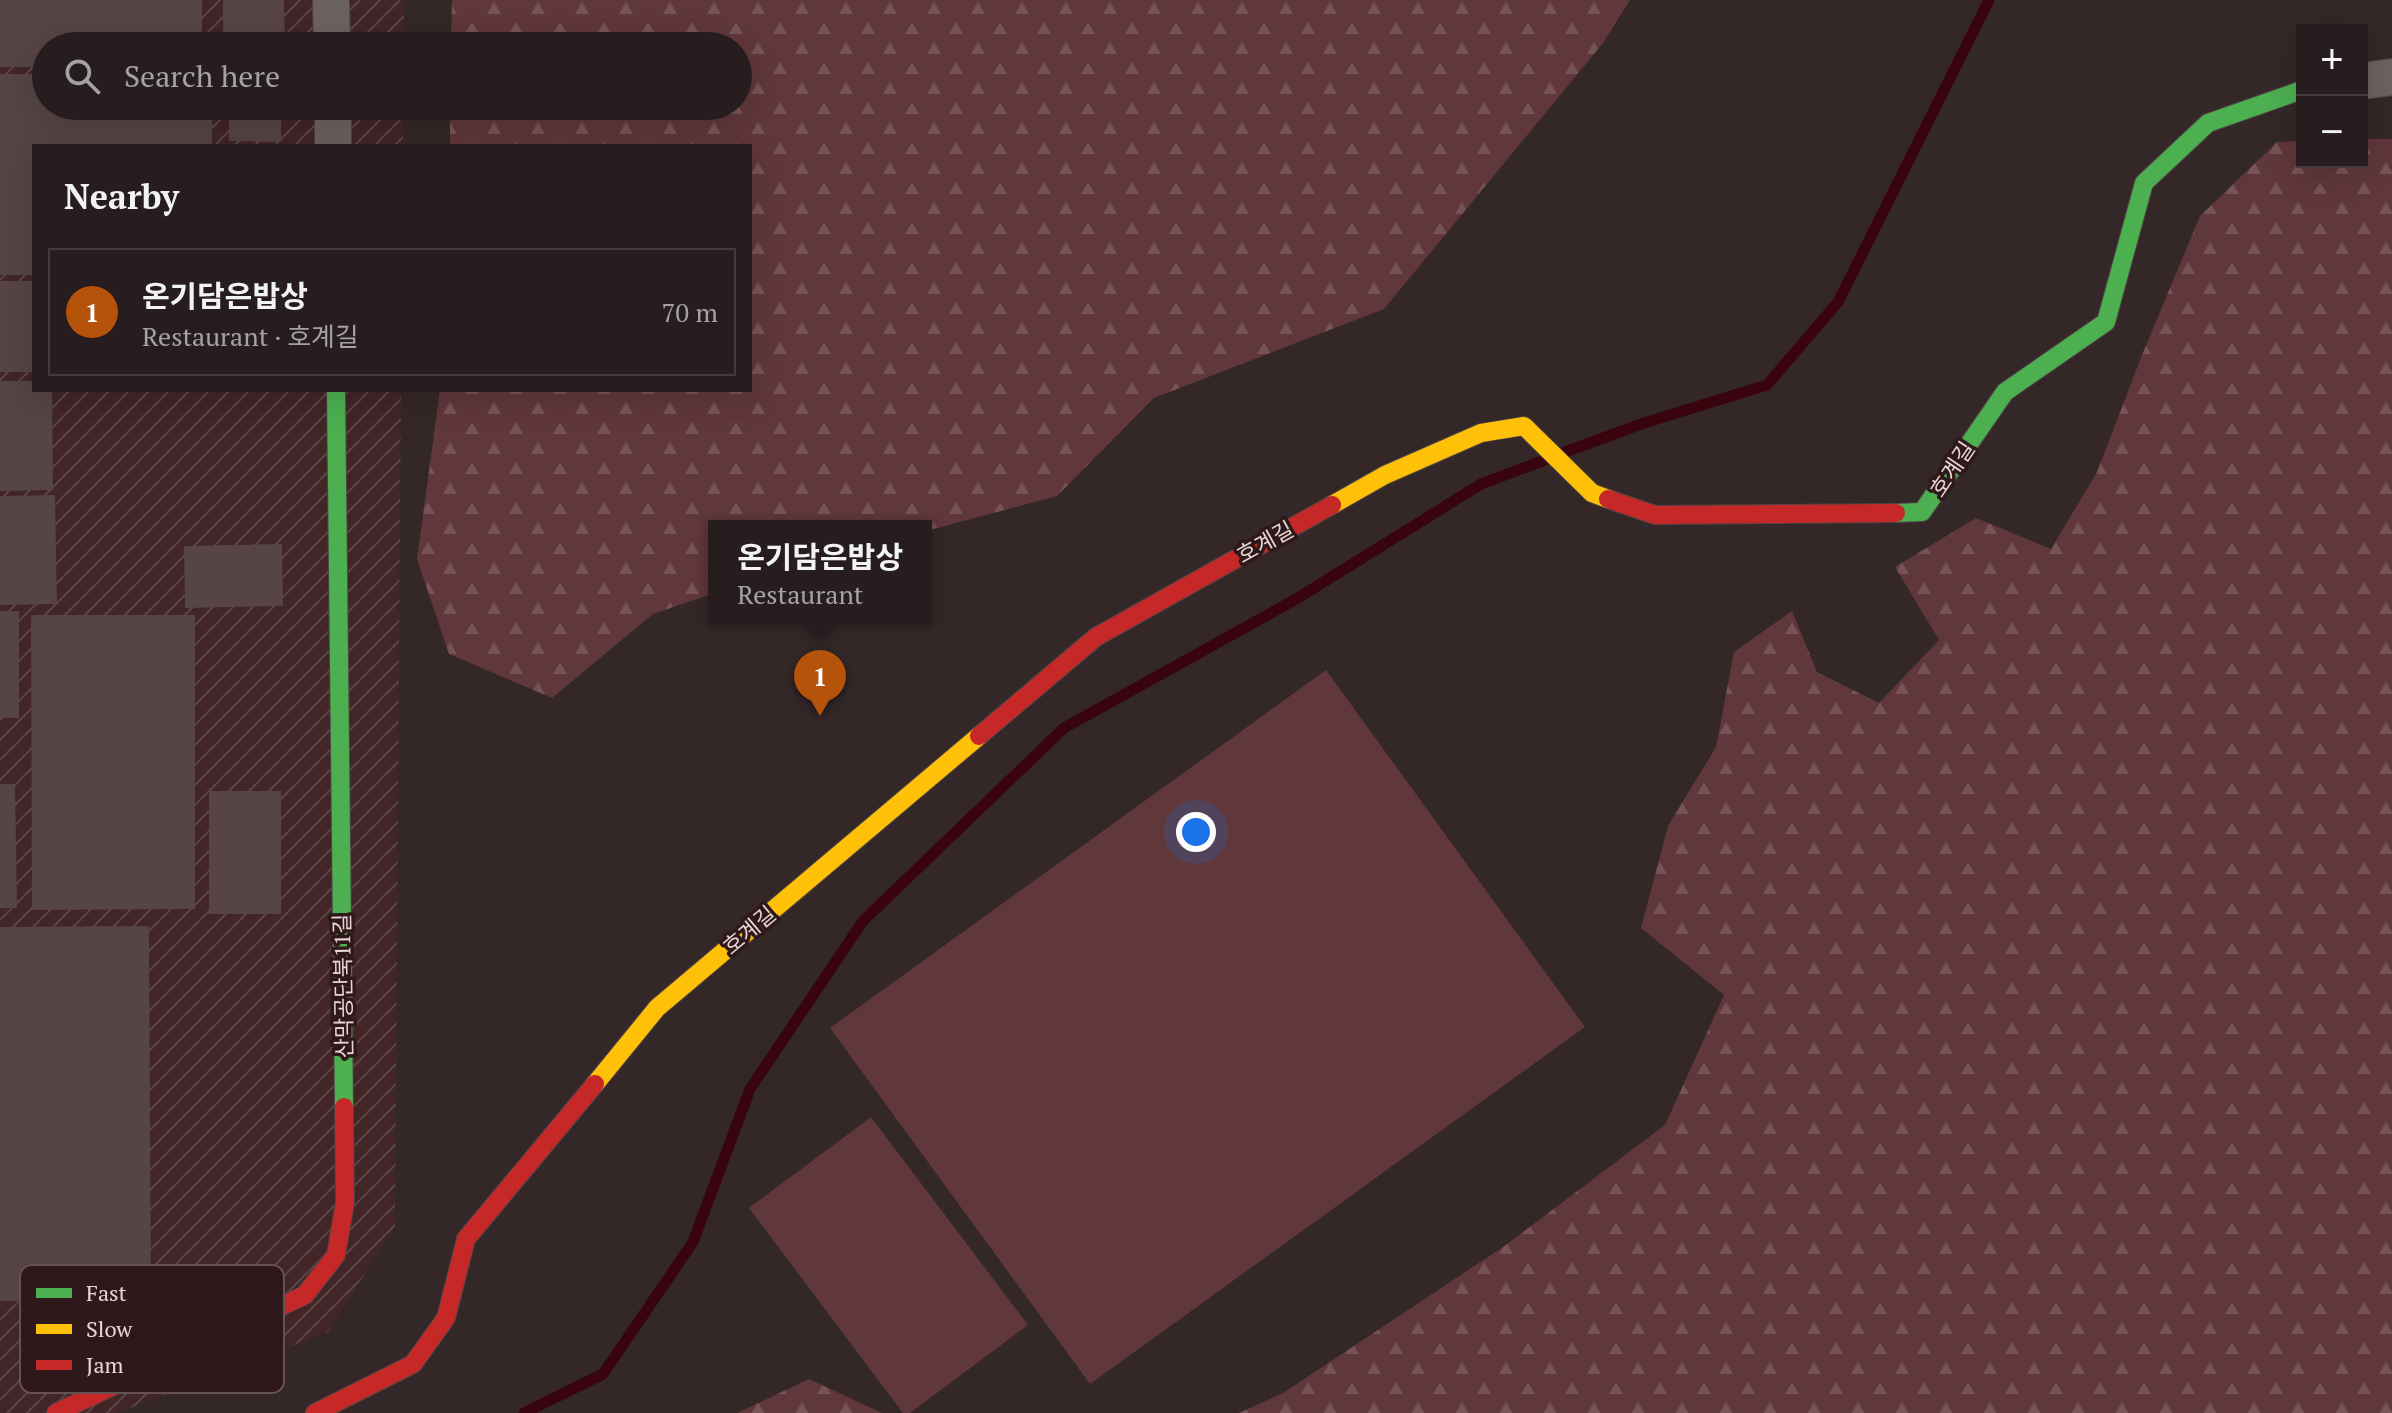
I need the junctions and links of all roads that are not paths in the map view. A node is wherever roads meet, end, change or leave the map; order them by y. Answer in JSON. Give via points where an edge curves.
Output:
{"nodes":[{"id":1,"x":331,"y":0,"type":"edge"},
{"id":2,"x":332,"y":32,"type":"edge"},
{"id":3,"x":2392,"y":77,"type":"edge"},
{"id":4,"x":2368,"y":80,"type":"edge"},
{"id":5,"x":2296,"y":92,"type":"edge"},
{"id":6,"x":333,"y":120,"type":"edge"},
{"id":7,"x":333,"y":144,"type":"edge"},
{"id":8,"x":336,"y":392,"type":"edge"},
{"id":9,"x":284,"y":1305,"type":"edge"},
{"id":10,"x":98,"y":1393,"type":"edge"},
{"id":11,"x":56,"y":1413,"type":"edge"},
{"id":12,"x":315,"y":1413,"type":"edge"}],
"edges":[{"from":1,"to":2,"type":"street"},
{"from":3,"to":4,"type":"street"},
{"from":5,"to":12,"type":"street","name":"호계길","via":[[2208,123],[2144,183],[2106,322],[2005,392],[1922,512],[1655,515],[1592,493],[1524,426],[1481,433],[1385,475],[1096,637],[657,1008],[466,1239],[446,1318],[413,1364]]},
{"from":6,"to":7,"type":"street"},
{"from":8,"to":9,"type":"street","name":"산막공단북11길","via":[[345,1203],[336,1255],[305,1295]]},
{"from":10,"to":11,"type":"street","name":"산막공단북11길"}]}
